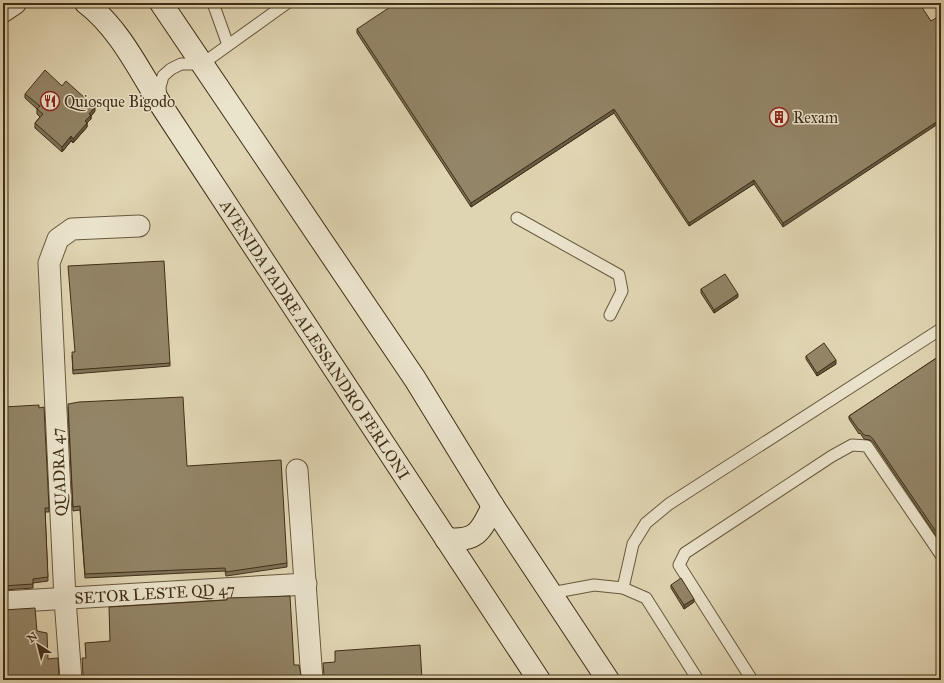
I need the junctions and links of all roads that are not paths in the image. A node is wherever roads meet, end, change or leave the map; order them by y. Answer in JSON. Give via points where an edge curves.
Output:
{"nodes":[{"id":1,"x":15,"y":3,"type":"edge"},
{"id":2,"x":86,"y":3,"type":"edge"},
{"id":3,"x":161,"y":3,"type":"edge"},
{"id":4,"x":213,"y":3,"type":"edge"},
{"id":5,"x":287,"y":3,"type":"edge"},
{"id":6,"x":3,"y":11,"type":"edge"},
{"id":7,"x":172,"y":13,"type":"edge"},
{"id":8,"x":228,"y":45,"type":"junction"},
{"id":9,"x":202,"y":64,"type":"junction"},
{"id":10,"x":161,"y":105,"type":"junction"},
{"id":11,"x":517,"y":218,"type":"dead end"},
{"id":12,"x":139,"y":226,"type":"dead end"},
{"id":13,"x":610,"y":315,"type":"dead end"},
{"id":14,"x":941,"y":329,"type":"edge"},
{"id":15,"x":297,"y":470,"type":"dead end"},
{"id":16,"x":493,"y":506,"type":"junction"},
{"id":17,"x":446,"y":539,"type":"junction"},
{"id":18,"x":941,"y":555,"type":"edge"},
{"id":19,"x":306,"y":584,"type":"junction"},
{"id":20,"x":623,"y":588,"type":"junction"},
{"id":21,"x":551,"y":593,"type":"junction"},
{"id":22,"x":65,"y":599,"type":"junction"},
{"id":23,"x":3,"y":602,"type":"edge"},
{"id":24,"x":71,"y":680,"type":"edge"},
{"id":25,"x":312,"y":680,"type":"edge"},
{"id":26,"x":539,"y":680,"type":"edge"},
{"id":27,"x":608,"y":680,"type":"edge"},
{"id":28,"x":698,"y":680,"type":"edge"},
{"id":29,"x":752,"y":680,"type":"edge"}],
"edges":[{"from":1,"to":6,"type":"main road"},
{"from":2,"to":10,"type":"main road","name":"AVENIDA PADRE ALESSANDRO FERLONI","via":[[97,11],[117,34]]},
{"from":3,"to":7,"type":"main road"},
{"from":4,"to":8,"type":"lane"},
{"from":5,"to":8,"type":"lane"},
{"from":7,"to":9,"type":"main road"},
{"from":8,"to":9,"type":"lane"},
{"from":9,"to":10,"type":"lane","via":[[181,64],[163,76],[160,87]]},
{"from":9,"to":16,"type":"main road","via":[[415,379]]},
{"from":10,"to":17,"type":"main road","name":"AVENIDA PADRE ALESSANDRO FERLONI"},
{"from":11,"to":13,"type":"lane","via":[[618,275],[622,291]]},
{"from":12,"to":22,"type":"street","name":"QUADRA 47","via":[[72,229],[58,239],[49,263]]},
{"from":14,"to":20,"type":"lane","via":[[669,504],[646,523],[633,544]]},
{"from":15,"to":19,"type":"street"},
{"from":16,"to":17,"type":"main road","via":[[482,527],[475,534],[457,540]]},
{"from":16,"to":21,"type":"main road"},
{"from":17,"to":26,"type":"main road","name":"AVENIDA PADRE ALESSANDRO FERLONI"},
{"from":18,"to":29,"type":"lane","via":[[867,446],[852,445],[685,553],[679,565]]},
{"from":19,"to":22,"type":"street","name":"SETOR LESTE QD 47"},
{"from":19,"to":25,"type":"street"},
{"from":20,"to":21,"type":"lane","via":[[594,585]]},
{"from":20,"to":28,"type":"lane","via":[[646,598]]},
{"from":21,"to":27,"type":"main road"},
{"from":22,"to":23,"type":"street","name":"SETOR LESTE QD 47"},
{"from":22,"to":24,"type":"street","name":"QUADRA 47"}]}
